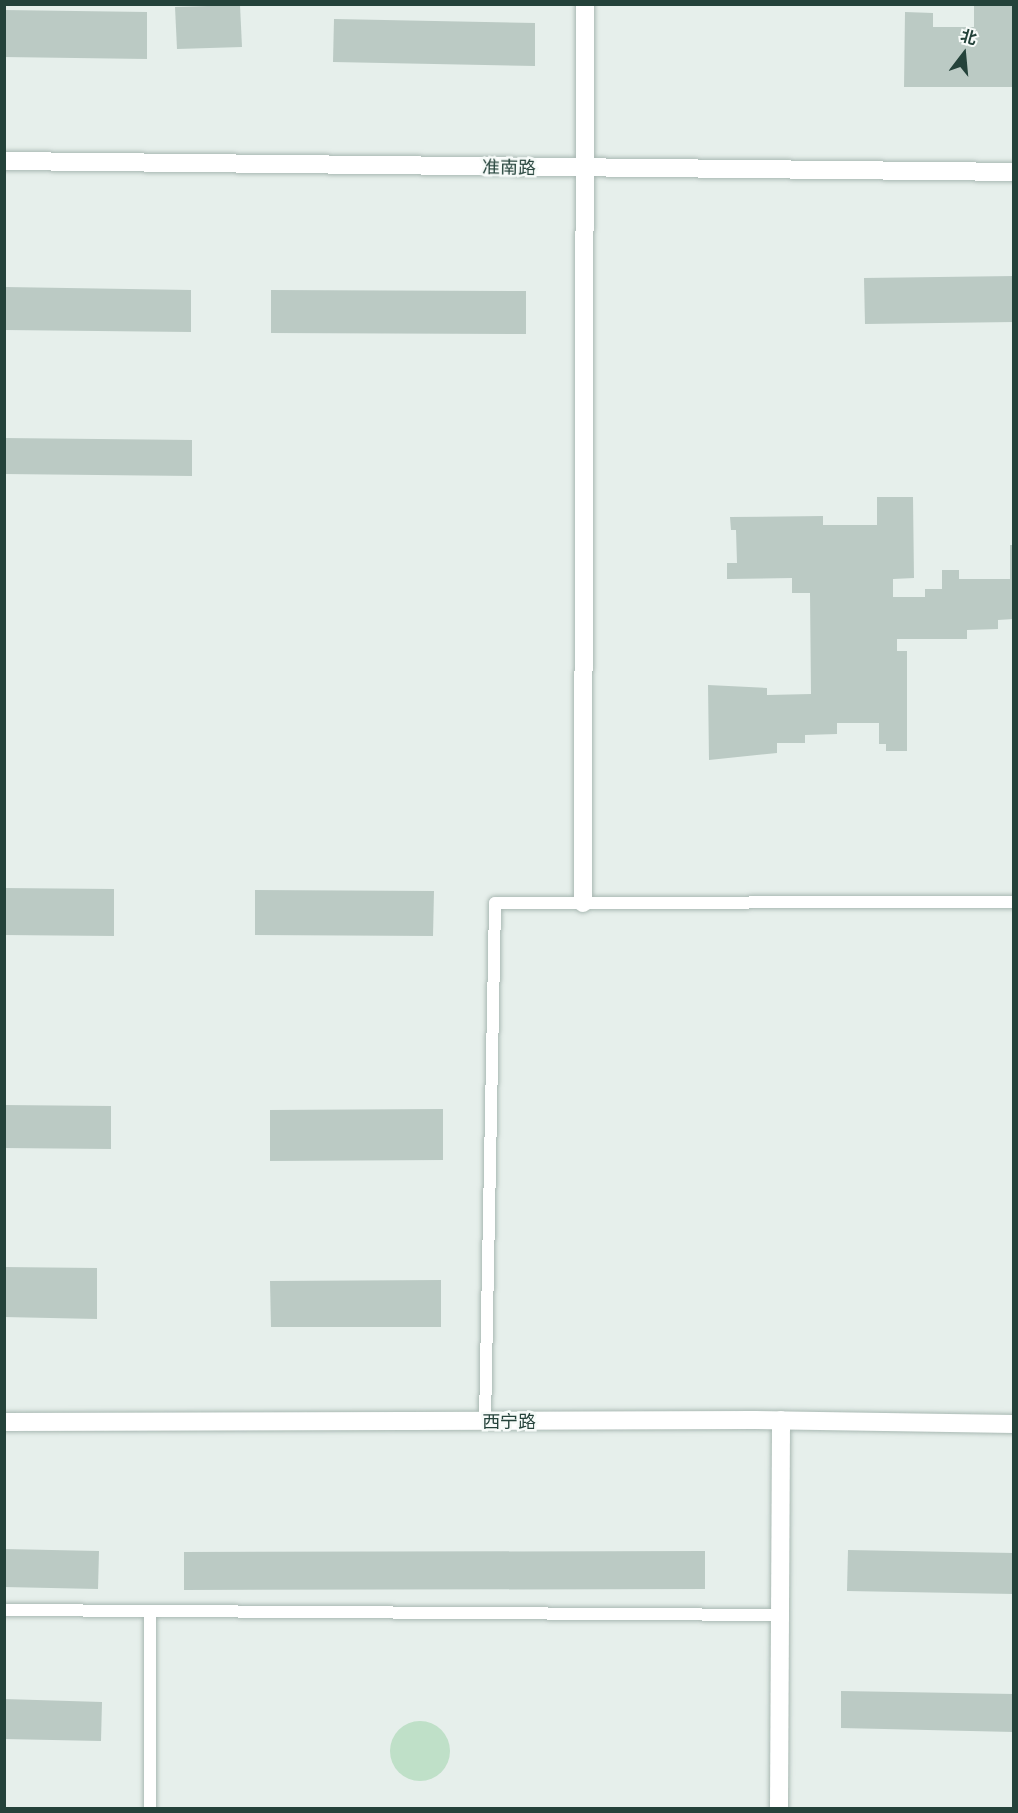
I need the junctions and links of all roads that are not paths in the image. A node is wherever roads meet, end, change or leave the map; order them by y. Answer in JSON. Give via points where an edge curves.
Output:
{"nodes":[{"id":1,"x":585,"y":4,"type":"edge"},
{"id":2,"x":4,"y":160,"type":"edge"},
{"id":3,"x":584,"y":168,"type":"junction"},
{"id":4,"x":1014,"y":172,"type":"edge"},
{"id":5,"x":1014,"y":902,"type":"edge"},
{"id":6,"x":583,"y":903,"type":"junction"},
{"id":7,"x":781,"y":1420,"type":"junction"},
{"id":8,"x":484,"y":1421,"type":"junction"},
{"id":9,"x":4,"y":1422,"type":"edge"},
{"id":10,"x":1014,"y":1424,"type":"edge"},
{"id":11,"x":4,"y":1610,"type":"edge"},
{"id":12,"x":150,"y":1611,"type":"junction"},
{"id":13,"x":780,"y":1615,"type":"junction"},
{"id":14,"x":150,"y":1809,"type":"edge"},
{"id":15,"x":779,"y":1809,"type":"edge"}],
"edges":[{"from":1,"to":3,"type":"street"},
{"from":2,"to":3,"type":"street","name":"准南路"},
{"from":3,"to":4,"type":"street","name":"准南路"},
{"from":3,"to":6,"type":"street"},
{"from":5,"to":6,"type":"lane"},
{"from":6,"to":8,"type":"lane","via":[[495,903]]},
{"from":7,"to":8,"type":"street","name":"西宁路"},
{"from":7,"to":10,"type":"street","name":"西宁路"},
{"from":7,"to":13,"type":"street"},
{"from":8,"to":9,"type":"street","name":"西宁路"},
{"from":11,"to":12,"type":"lane"},
{"from":12,"to":13,"type":"lane"},
{"from":12,"to":14,"type":"lane"},
{"from":13,"to":15,"type":"street"}]}
